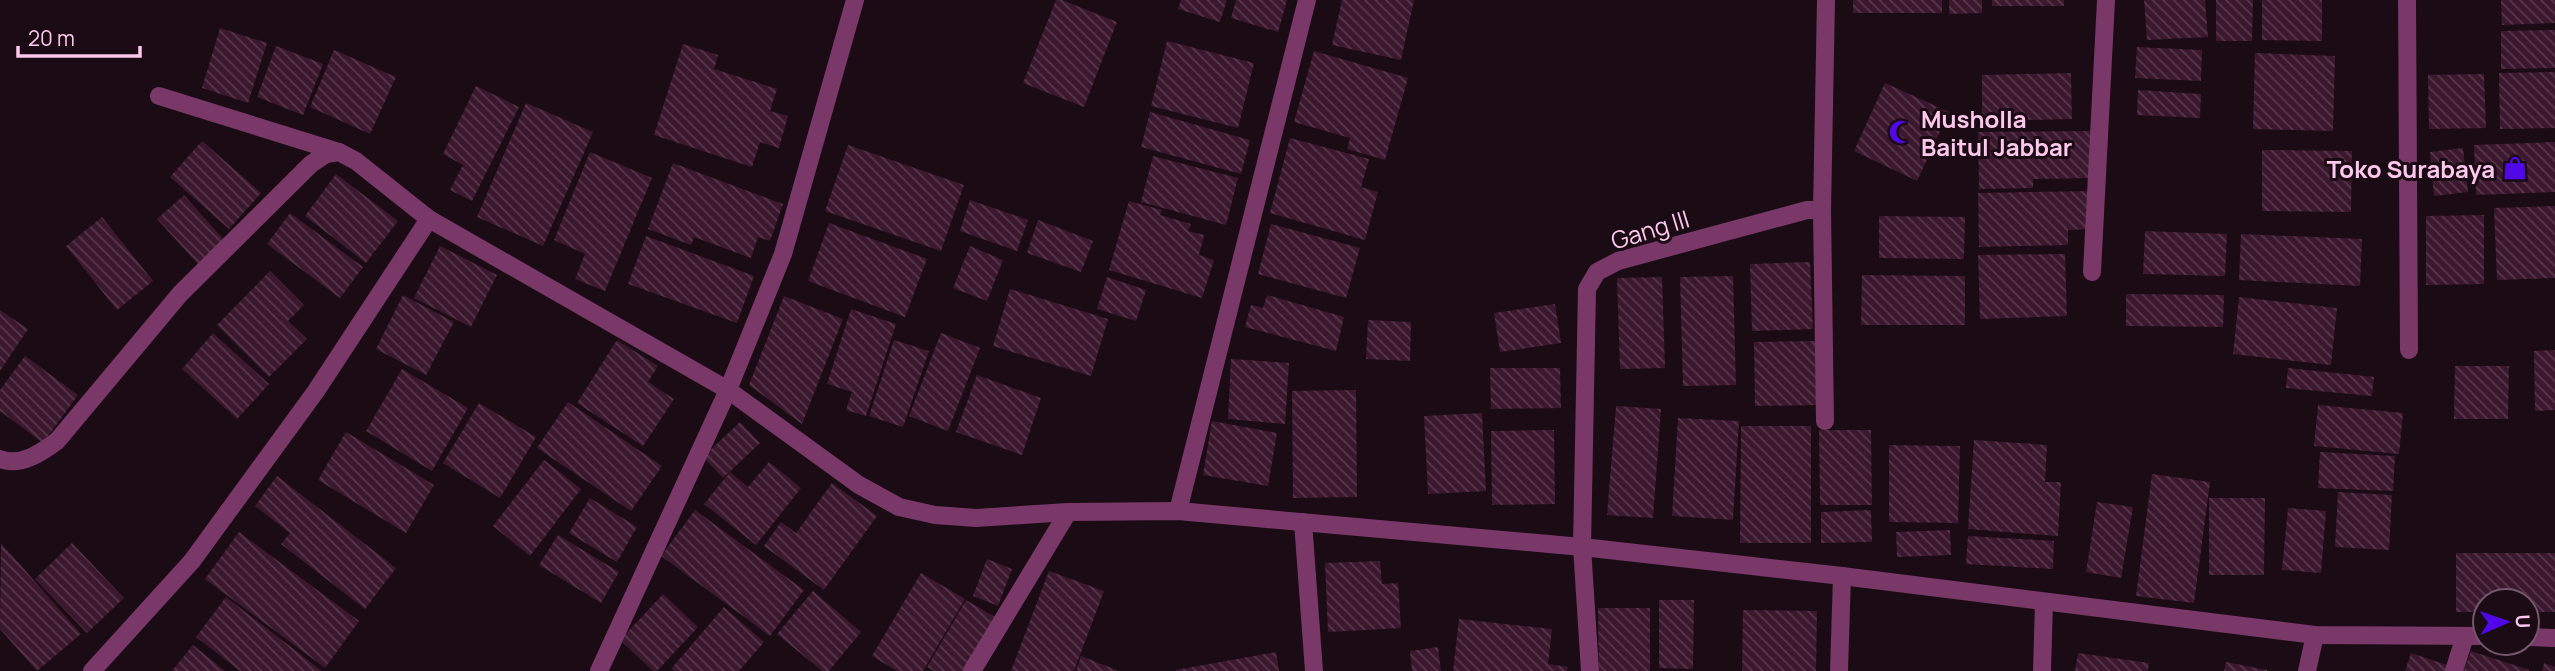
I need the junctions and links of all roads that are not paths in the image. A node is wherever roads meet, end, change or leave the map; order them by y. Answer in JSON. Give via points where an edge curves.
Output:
{"nodes":[{"id":1,"x":855,"y":0,"type":"edge"},
{"id":2,"x":1307,"y":0,"type":"edge"},
{"id":3,"x":1826,"y":0,"type":"edge"},
{"id":4,"x":2106,"y":0,"type":"edge"},
{"id":5,"x":2407,"y":0,"type":"edge"},
{"id":6,"x":159,"y":96,"type":"dead end"},
{"id":7,"x":339,"y":152,"type":"junction"},
{"id":8,"x":1822,"y":210,"type":"junction"},
{"id":9,"x":429,"y":219,"type":"junction"},
{"id":10,"x":2092,"y":272,"type":"dead end"},
{"id":11,"x":2409,"y":349,"type":"dead end"},
{"id":12,"x":728,"y":390,"type":"junction"},
{"id":13,"x":1825,"y":421,"type":"dead end"},
{"id":14,"x":0,"y":458,"type":"edge"},
{"id":15,"x":1178,"y":511,"type":"junction"},
{"id":16,"x":1068,"y":512,"type":"junction"},
{"id":17,"x":1303,"y":522,"type":"junction"},
{"id":18,"x":1582,"y":547,"type":"junction"},
{"id":19,"x":1842,"y":576,"type":"junction"},
{"id":20,"x":2044,"y":601,"type":"junction"},
{"id":21,"x":2315,"y":635,"type":"junction"},
{"id":22,"x":2465,"y":636,"type":"junction"},
{"id":23,"x":2471,"y":636,"type":"edge"},
{"id":24,"x":92,"y":671,"type":"edge"},
{"id":25,"x":599,"y":671,"type":"edge"},
{"id":26,"x":972,"y":671,"type":"edge"},
{"id":27,"x":1314,"y":671,"type":"edge"},
{"id":28,"x":1590,"y":671,"type":"edge"},
{"id":29,"x":1839,"y":671,"type":"edge"},
{"id":30,"x":2042,"y":671,"type":"edge"},
{"id":31,"x":2307,"y":671,"type":"edge"},
{"id":32,"x":2454,"y":671,"type":"edge"}],
"edges":[{"from":1,"to":12,"type":"street","via":[[783,254]]},
{"from":2,"to":15,"type":"street"},
{"from":3,"to":8,"type":"street"},
{"from":4,"to":10,"type":"street"},
{"from":5,"to":11,"type":"street"},
{"from":6,"to":7,"type":"street"},
{"from":7,"to":9,"type":"street"},
{"from":7,"to":14,"type":"street","via":[[311,164],[180,294],[57,440],[32,457],[9,463]]},
{"from":8,"to":13,"type":"street"},
{"from":8,"to":18,"type":"street","name":"Gang III","via":[[1618,261],[1597,272],[1587,289]]},
{"from":9,"to":12,"type":"street"},
{"from":9,"to":24,"type":"street","via":[[316,391],[192,561]]},
{"from":12,"to":16,"type":"street","via":[[859,485],[900,506],[976,518]]},
{"from":12,"to":25,"type":"street"},
{"from":15,"to":16,"type":"street"},
{"from":15,"to":17,"type":"street"},
{"from":16,"to":26,"type":"street"},
{"from":17,"to":18,"type":"street"},
{"from":17,"to":27,"type":"street"},
{"from":18,"to":19,"type":"street"},
{"from":18,"to":28,"type":"street","name":"Gang III"},
{"from":19,"to":20,"type":"street"},
{"from":19,"to":29,"type":"street"},
{"from":20,"to":21,"type":"street"},
{"from":20,"to":30,"type":"street"},
{"from":21,"to":22,"type":"street"},
{"from":21,"to":31,"type":"street"},
{"from":22,"to":23,"type":"street"},
{"from":22,"to":32,"type":"street"}]}
